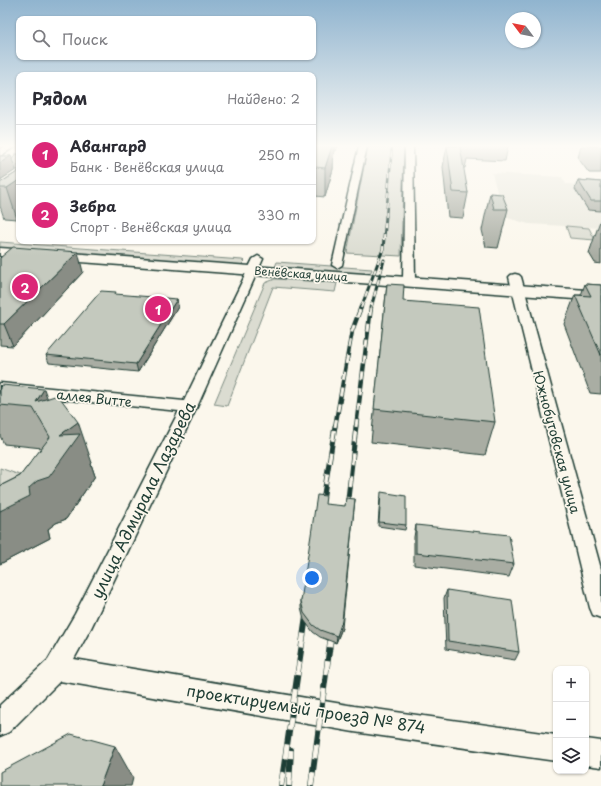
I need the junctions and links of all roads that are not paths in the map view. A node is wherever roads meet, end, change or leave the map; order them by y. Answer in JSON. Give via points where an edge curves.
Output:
{"nodes":[{"id":1,"x":355,"y":183,"type":"edge"},
{"id":2,"x":409,"y":183,"type":"edge"},
{"id":3,"x":0,"y":240,"type":"edge"},
{"id":4,"x":16,"y":242,"type":"edge"},
{"id":5,"x":41,"y":244,"type":"edge"},
{"id":6,"x":0,"y":252,"type":"edge"},
{"id":7,"x":256,"y":265,"type":"junction"},
{"id":8,"x":337,"y":265,"type":"junction"},
{"id":9,"x":409,"y":276,"type":"junction"},
{"id":10,"x":601,"y":282,"type":"edge"},
{"id":11,"x":516,"y":283,"type":"junction"},
{"id":12,"x":601,"y":296,"type":"edge"},
{"id":13,"x":0,"y":388,"type":"edge"},
{"id":14,"x":188,"y":407,"type":"junction"},
{"id":15,"x":601,"y":608,"type":"edge"},
{"id":16,"x":56,"y":668,"type":"junction"},
{"id":17,"x":0,"y":723,"type":"edge"},
{"id":18,"x":553,"y":748,"type":"edge"},
{"id":19,"x":589,"y":752,"type":"edge"},
{"id":20,"x":601,"y":754,"type":"edge"}],
"edges":[{"from":1,"to":8,"type":"street"},
{"from":2,"to":9,"type":"street"},
{"from":3,"to":4,"type":"main road","name":"Венёвская улица"},
{"from":5,"to":7,"type":"main road","name":"Венёвская улица"},
{"from":6,"to":7,"type":"main road","name":"Венёвская улица"},
{"from":7,"to":8,"type":"main road","name":"Венёвская улица"},
{"from":7,"to":9,"type":"main road","name":"Венёвская улица"},
{"from":7,"to":14,"type":"street","name":"улица Адмирала Лазарева"},
{"from":8,"to":9,"type":"main road","name":"Венёвская улица"},
{"from":9,"to":11,"type":"main road","name":"Венёвская улица"},
{"from":10,"to":11,"type":"main road","name":"Венёвская улица"},
{"from":11,"to":12,"type":"main road","name":"Венёвская улица"},
{"from":11,"to":15,"type":"street","name":"Южнобутовская улица"},
{"from":13,"to":14,"type":"street","name":"аллея Витте"},
{"from":14,"to":16,"type":"street","name":"улица Адмирала Лазарева","via":[[83,621]]},
{"from":16,"to":17,"type":"street","name":"улица Адмирала Лазарева"},
{"from":16,"to":18,"type":"street","name":"проектируемый проезд № 874","via":[[354,719]]},
{"from":19,"to":20,"type":"street"}]}
